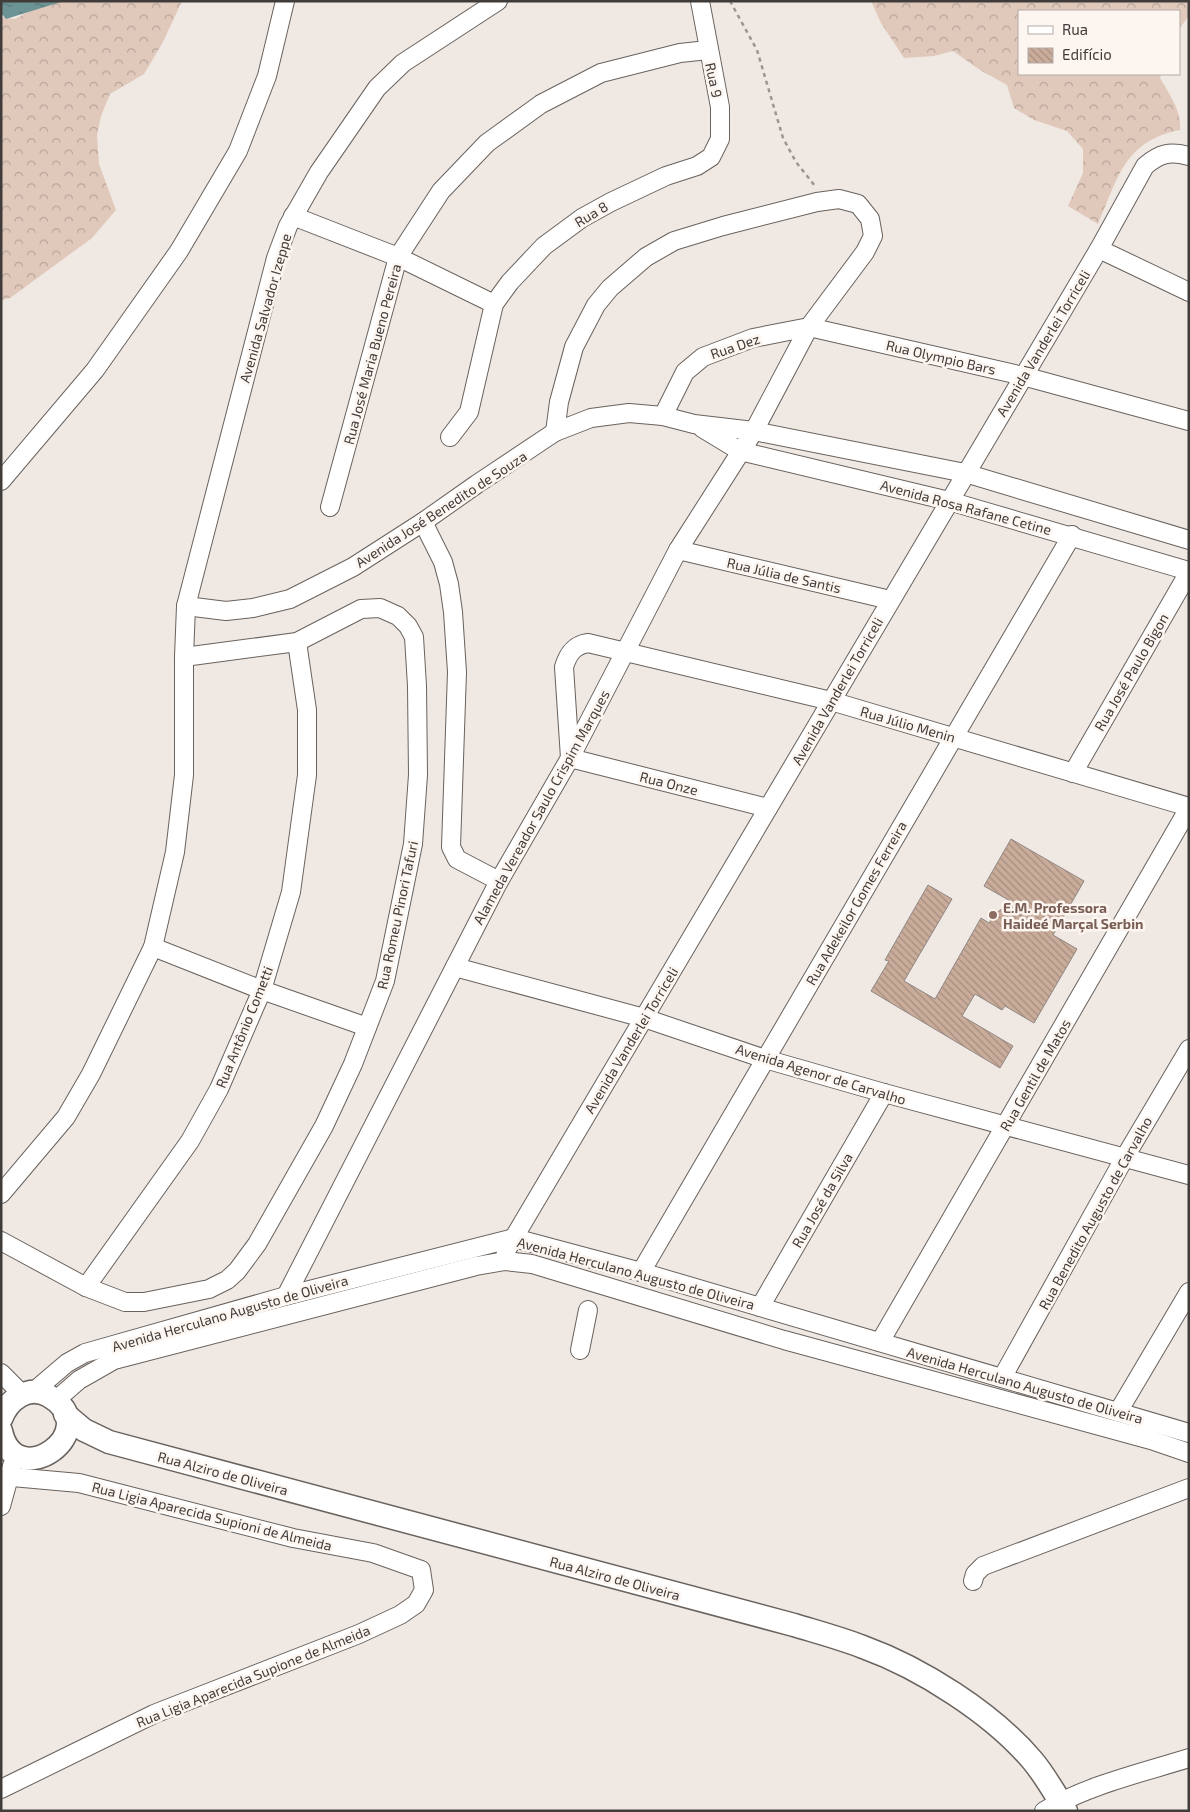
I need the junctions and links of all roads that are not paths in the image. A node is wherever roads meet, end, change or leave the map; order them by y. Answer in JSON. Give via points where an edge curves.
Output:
{"nodes":[{"id":1,"x":285,"y":1,"type":"edge"},
{"id":2,"x":498,"y":1,"type":"edge"},
{"id":3,"x":700,"y":1,"type":"edge"},
{"id":4,"x":708,"y":50,"type":"junction"},
{"id":5,"x":1189,"y":156,"type":"edge"},
{"id":6,"x":711,"y":157,"type":"joint"},
{"id":7,"x":293,"y":216,"type":"junction"},
{"id":8,"x":1099,"y":249,"type":"junction"},
{"id":9,"x":398,"y":257,"type":"junction"},
{"id":10,"x":1189,"y":292,"type":"edge"},
{"id":11,"x":494,"y":304,"type":"junction"},
{"id":12,"x":809,"y":327,"type":"junction"},
{"id":13,"x":1023,"y":376,"type":"junction"},
{"id":14,"x":663,"y":416,"type":"junction"},
{"id":15,"x":1189,"y":421,"type":"edge"},
{"id":16,"x":694,"y":424,"type":"junction"},
{"id":17,"x":754,"y":431,"type":"junction"},
{"id":18,"x":555,"y":432,"type":"junction"},
{"id":19,"x":450,"y":437,"type":"dead end"},
{"id":20,"x":740,"y":451,"type":"junction"},
{"id":21,"x":965,"y":473,"type":"junction"},
{"id":22,"x":1,"y":481,"type":"edge"},
{"id":23,"x":949,"y":500,"type":"junction"},
{"id":24,"x":330,"y":507,"type":"dead end"},
{"id":25,"x":423,"y":522,"type":"junction"},
{"id":26,"x":1072,"y":535,"type":"junction"},
{"id":27,"x":1189,"y":540,"type":"edge"},
{"id":28,"x":678,"y":550,"type":"junction"},
{"id":29,"x":1189,"y":572,"type":"edge"},
{"id":30,"x":890,"y":600,"type":"junction"},
{"id":31,"x":186,"y":606,"type":"junction"},
{"id":32,"x":297,"y":642,"type":"junction"},
{"id":33,"x":624,"y":652,"type":"junction"},
{"id":34,"x":184,"y":657,"type":"junction"},
{"id":35,"x":830,"y":702,"type":"junction"},
{"id":36,"x":953,"y":737,"type":"junction"},
{"id":37,"x":570,"y":758,"type":"junction"},
{"id":38,"x":1073,"y":773,"type":"junction"},
{"id":39,"x":768,"y":808,"type":"junction"},
{"id":40,"x":1189,"y":808,"type":"edge"},
{"id":41,"x":499,"y":881,"type":"junction"},
{"id":42,"x":153,"y":947,"type":"junction"},
{"id":43,"x":454,"y":967,"type":"junction"},
{"id":44,"x":262,"y":990,"type":"junction"},
{"id":45,"x":644,"y":1018,"type":"junction"},
{"id":46,"x":367,"y":1027,"type":"junction"},
{"id":47,"x":1189,"y":1049,"type":"edge"},
{"id":48,"x":766,"y":1059,"type":"junction"},
{"id":49,"x":884,"y":1093,"type":"junction"},
{"id":50,"x":1005,"y":1127,"type":"junction"},
{"id":51,"x":1125,"y":1157,"type":"junction"},
{"id":52,"x":1189,"y":1175,"type":"edge"},
{"id":53,"x":1,"y":1194,"type":"edge"},
{"id":54,"x":514,"y":1238,"type":"junction"},
{"id":55,"x":1,"y":1241,"type":"edge"},
{"id":56,"x":505,"y":1261,"type":"junction"},
{"id":57,"x":641,"y":1272,"type":"junction"},
{"id":58,"x":86,"y":1287,"type":"junction"},
{"id":59,"x":1189,"y":1292,"type":"edge"},
{"id":60,"x":286,"y":1296,"type":"junction"},
{"id":61,"x":760,"y":1307,"type":"junction"},
{"id":62,"x":588,"y":1310,"type":"dead end"},
{"id":63,"x":880,"y":1342,"type":"junction"},
{"id":64,"x":580,"y":1350,"type":"dead end"},
{"id":65,"x":1,"y":1373,"type":"edge"},
{"id":66,"x":1002,"y":1378,"type":"junction"},
{"id":67,"x":17,"y":1395,"type":"edge"},
{"id":68,"x":60,"y":1407,"type":"junction"},
{"id":69,"x":1118,"y":1412,"type":"junction"},
{"id":70,"x":1,"y":1419,"type":"edge"},
{"id":71,"x":1189,"y":1433,"type":"edge"},
{"id":72,"x":6,"y":1442,"type":"edge"},
{"id":73,"x":108,"y":1442,"type":"junction"},
{"id":74,"x":50,"y":1454,"type":"junction"},
{"id":75,"x":1189,"y":1454,"type":"edge"},
{"id":76,"x":5,"y":1476,"type":"edge"},
{"id":77,"x":1189,"y":1488,"type":"edge"},
{"id":78,"x":1,"y":1506,"type":"edge"},
{"id":79,"x":421,"y":1570,"type":"joint"},
{"id":80,"x":972,"y":1581,"type":"dead end"},
{"id":81,"x":1189,"y":1758,"type":"edge"},
{"id":82,"x":1,"y":1789,"type":"edge"},
{"id":83,"x":1057,"y":1808,"type":"edge"}],
"edges":[{"from":1,"to":22,"type":"street","via":[[267,76],[238,150],[179,251],[95,370]]},
{"from":2,"to":7,"type":"street","name":"Avenida Salvador Izeppe","via":[[403,63],[377,88]]},
{"from":3,"to":4,"type":"street","name":"Rua 9"},
{"from":4,"to":6,"type":"street","name":"Rua 9","via":[[720,107],[720,139]]},
{"from":4,"to":9,"type":"street","name":"Rua José Maria Bueno Pereira","via":[[680,53],[601,73],[541,104],[487,143],[441,191]]},
{"from":5,"to":8,"type":"street","name":"Avenida Vanderlei Torriceli","via":[[1167,152],[1146,166]]},
{"from":6,"to":11,"type":"street","name":"Rua 8","via":[[582,218],[544,246]]},
{"from":7,"to":9,"type":"street"},
{"from":7,"to":31,"type":"street","name":"Avenida Salvador Izeppe","via":[[276,258]]},
{"from":8,"to":10,"type":"street"},
{"from":8,"to":13,"type":"street","name":"Avenida Vanderlei Torriceli"},
{"from":9,"to":11,"type":"street"},
{"from":9,"to":24,"type":"street","name":"Rua José Maria Bueno Pereira"},
{"from":11,"to":19,"type":"street","name":"Rua 8","via":[[469,412]]},
{"from":12,"to":13,"type":"street","name":"Rua Olympio Bars"},
{"from":12,"to":14,"type":"street","name":"Rua Dez","via":[[753,338],[703,357],[685,372]]},
{"from":12,"to":17,"type":"street","name":"Alameda Vereador Saulo Crispim Marques"},
{"from":12,"to":18,"type":"street","name":"Alameda Vereador Saulo Crispim Marques","via":[[848,276],[873,236],[870,219],[858,204],[839,199],[722,226],[674,241],[646,257],[610,288],[596,305],[574,347],[559,402]]},
{"from":13,"to":15,"type":"street","name":"Rua Olympio Bars"},
{"from":13,"to":21,"type":"street","name":"Avenida Vanderlei Torriceli"},
{"from":14,"to":16,"type":"street","name":"Avenida José Benedito de Souza"},
{"from":14,"to":18,"type":"street","name":"Avenida José Benedito de Souza","via":[[629,412],[612,414],[591,418]]},
{"from":16,"to":17,"type":"street","name":"Avenida José Benedito de Souza"},
{"from":16,"to":20,"type":"street","name":"Avenida José Benedito de Souza"},
{"from":17,"to":20,"type":"street","name":"Alameda Vereador Saulo Crispim Marques"},
{"from":17,"to":21,"type":"street","name":"Avenida Rosa Rafane Cetine"},
{"from":18,"to":25,"type":"street","name":"Avenida José Benedito de Souza"},
{"from":20,"to":23,"type":"street","name":"Avenida Rosa Rafane Cetine"},
{"from":20,"to":28,"type":"street","name":"Alameda Vereador Saulo Crispim Marques"},
{"from":21,"to":23,"type":"street","name":"Avenida Vanderlei Torriceli"},
{"from":21,"to":27,"type":"street","name":"Avenida Rosa Rafane Cetine"},
{"from":23,"to":26,"type":"street","name":"Avenida Rosa Rafane Cetine"},
{"from":23,"to":30,"type":"street","name":"Avenida Vanderlei Torriceli"},
{"from":25,"to":31,"type":"street","name":"Avenida José Benedito de Souza","via":[[353,567],[290,599],[226,611]]},
{"from":25,"to":41,"type":"street","via":[[443,562],[453,620],[457,672],[450,846],[457,859]]},
{"from":26,"to":29,"type":"street","name":"Avenida Rosa Rafane Cetine"},
{"from":26,"to":36,"type":"street","name":"Rua Adekeilor Gomes Ferreira"},
{"from":28,"to":30,"type":"street","name":"Rua Júlia de Santis"},
{"from":28,"to":33,"type":"street","name":"Alameda Vereador Saulo Crispim Marques"},
{"from":29,"to":38,"type":"street","name":"Rua José Paulo Bigon"},
{"from":30,"to":35,"type":"street","name":"Avenida Vanderlei Torriceli"},
{"from":31,"to":34,"type":"street","name":"Avenida Salvador Izeppe"},
{"from":32,"to":34,"type":"street","name":"Rua Romeu Pinori Tafuri"},
{"from":32,"to":44,"type":"street","name":"Rua Antônio Cometti","via":[[307,710],[307,775],[291,892]]},
{"from":32,"to":46,"type":"street","name":"Rua Romeu Pinori Tafuri","via":[[361,609],[380,608],[398,616],[414,637],[418,686],[418,775],[413,844],[385,981]]},
{"from":33,"to":35,"type":"street","name":"Rua Júlio Menin"},
{"from":33,"to":37,"type":"street","name":"Alameda Vereador Saulo Crispim Marques"},
{"from":33,"to":37,"type":"street","name":"Rua Júlio Menin","via":[[588,643],[573,649],[567,658],[564,667]]},
{"from":34,"to":42,"type":"street","name":"Avenida Salvador Izeppe","via":[[184,775],[176,852]]},
{"from":35,"to":36,"type":"street","name":"Rua Júlio Menin"},
{"from":35,"to":39,"type":"street","name":"Avenida Vanderlei Torriceli"},
{"from":36,"to":38,"type":"street","name":"Rua Júlio Menin"},
{"from":36,"to":48,"type":"street","name":"Rua Adekeilor Gomes Ferreira"},
{"from":37,"to":39,"type":"street","name":"Rua Onze"},
{"from":37,"to":41,"type":"street","name":"Alameda Vereador Saulo Crispim Marques"},
{"from":38,"to":40,"type":"street","name":"Rua Júlio Menin"},
{"from":39,"to":45,"type":"street","name":"Avenida Vanderlei Torriceli"},
{"from":40,"to":50,"type":"street","name":"Rua Gentil de Matos"},
{"from":41,"to":43,"type":"street","name":"Alameda Vereador Saulo Crispim Marques"},
{"from":42,"to":44,"type":"street"},
{"from":42,"to":53,"type":"street","name":"Avenida Salvador Izeppe","via":[[91,1074],[66,1117]]},
{"from":43,"to":45,"type":"street","name":"Avenida Agenor de Carvalho"},
{"from":43,"to":60,"type":"street","name":"Alameda Vereador Saulo Crispim Marques"},
{"from":44,"to":46,"type":"street"},
{"from":44,"to":58,"type":"street","name":"Rua Antônio Cometti","via":[[219,1089],[190,1141]]},
{"from":45,"to":48,"type":"street","name":"Avenida Agenor de Carvalho"},
{"from":45,"to":54,"type":"street","name":"Avenida Vanderlei Torriceli"},
{"from":46,"to":58,"type":"street","name":"Rua Romeu Pinori Tafuri","via":[[324,1126],[257,1244],[237,1271],[209,1289],[144,1302],[125,1302]]},
{"from":47,"to":51,"type":"street","name":"Rua Benedito Augusto de Carvalho"},
{"from":48,"to":49,"type":"street","name":"Avenida Agenor de Carvalho"},
{"from":48,"to":57,"type":"street","name":"Rua Adekeilor Gomes Ferreira"},
{"from":49,"to":50,"type":"street","name":"Avenida Agenor de Carvalho"},
{"from":49,"to":61,"type":"street","name":"Rua José da Silva"},
{"from":50,"to":51,"type":"street","name":"Avenida Agenor de Carvalho"},
{"from":50,"to":63,"type":"street","name":"Rua Gentil de Matos"},
{"from":51,"to":52,"type":"street","name":"Avenida Agenor de Carvalho"},
{"from":51,"to":66,"type":"street","name":"Rua Benedito Augusto de Carvalho"},
{"from":54,"to":56,"type":"street","name":"Avenida Vanderlei Torriceli","via":[[506,1251]]},
{"from":54,"to":57,"type":"street","name":"Avenida Herculano Augusto de Oliveira"},
{"from":54,"to":60,"type":"street","name":"Avenida Herculano Augusto de Oliveira"},
{"from":55,"to":58,"type":"street","name":"Rua Romeu Pinori Tafuri"},
{"from":56,"to":68,"type":"street","name":"Avenida Herculano Augusto de Oliveira","via":[[114,1360],[79,1380]]},
{"from":56,"to":75,"type":"street","name":"Avenida Herculano Augusto de Oliveira","via":[[532,1264],[784,1340],[1151,1440]]},
{"from":57,"to":61,"type":"street","name":"Avenida Herculano Augusto de Oliveira"},
{"from":59,"to":69,"type":"street"},
{"from":60,"to":67,"type":"street","name":"Avenida Herculano Augusto de Oliveira","via":[[84,1354]]},
{"from":61,"to":63,"type":"street","name":"Avenida Herculano Augusto de Oliveira"},
{"from":62,"to":64,"type":"street"},
{"from":63,"to":66,"type":"street","name":"Avenida Herculano Augusto de Oliveira"},
{"from":65,"to":67,"type":"street"},
{"from":66,"to":69,"type":"street","name":"Avenida Herculano Augusto de Oliveira"},
{"from":67,"to":68,"type":"main road","name":"Rua Alziro de Oliveira","via":[[45,1394]]},
{"from":67,"to":70,"type":"main road","via":[[5,1408]]},
{"from":68,"to":73,"type":"main road","name":"Rua Alziro de Oliveira","via":[[84,1430]]},
{"from":68,"to":74,"type":"main road","via":[[67,1425],[65,1436]]},
{"from":69,"to":71,"type":"street","name":"Avenida Herculano Augusto de Oliveira"},
{"from":72,"to":74,"type":"main road","name":"Rua Alziro de Oliveira","via":[[27,1458]]},
{"from":72,"to":76,"type":"street"},
{"from":73,"to":74,"type":"main road","name":"Rua Alziro de Oliveira"},
{"from":73,"to":83,"type":"main road","name":"Rua Alziro de Oliveira","via":[[794,1625],[864,1647],[967,1702],[1011,1738],[1033,1761]]},
{"from":76,"to":78,"type":"street"},
{"from":76,"to":79,"type":"street","name":"Rua Ligia Aparecida Supioni de Almeida","via":[[88,1485],[293,1538],[373,1553]]},
{"from":77,"to":80,"type":"street","via":[[983,1566]]},
{"from":79,"to":82,"type":"street","name":"Rua Ligia Aparecida Supione de Almeida","via":[[424,1590],[416,1604],[400,1615],[154,1714]]},
{"from":81,"to":83,"type":"street"}]}
